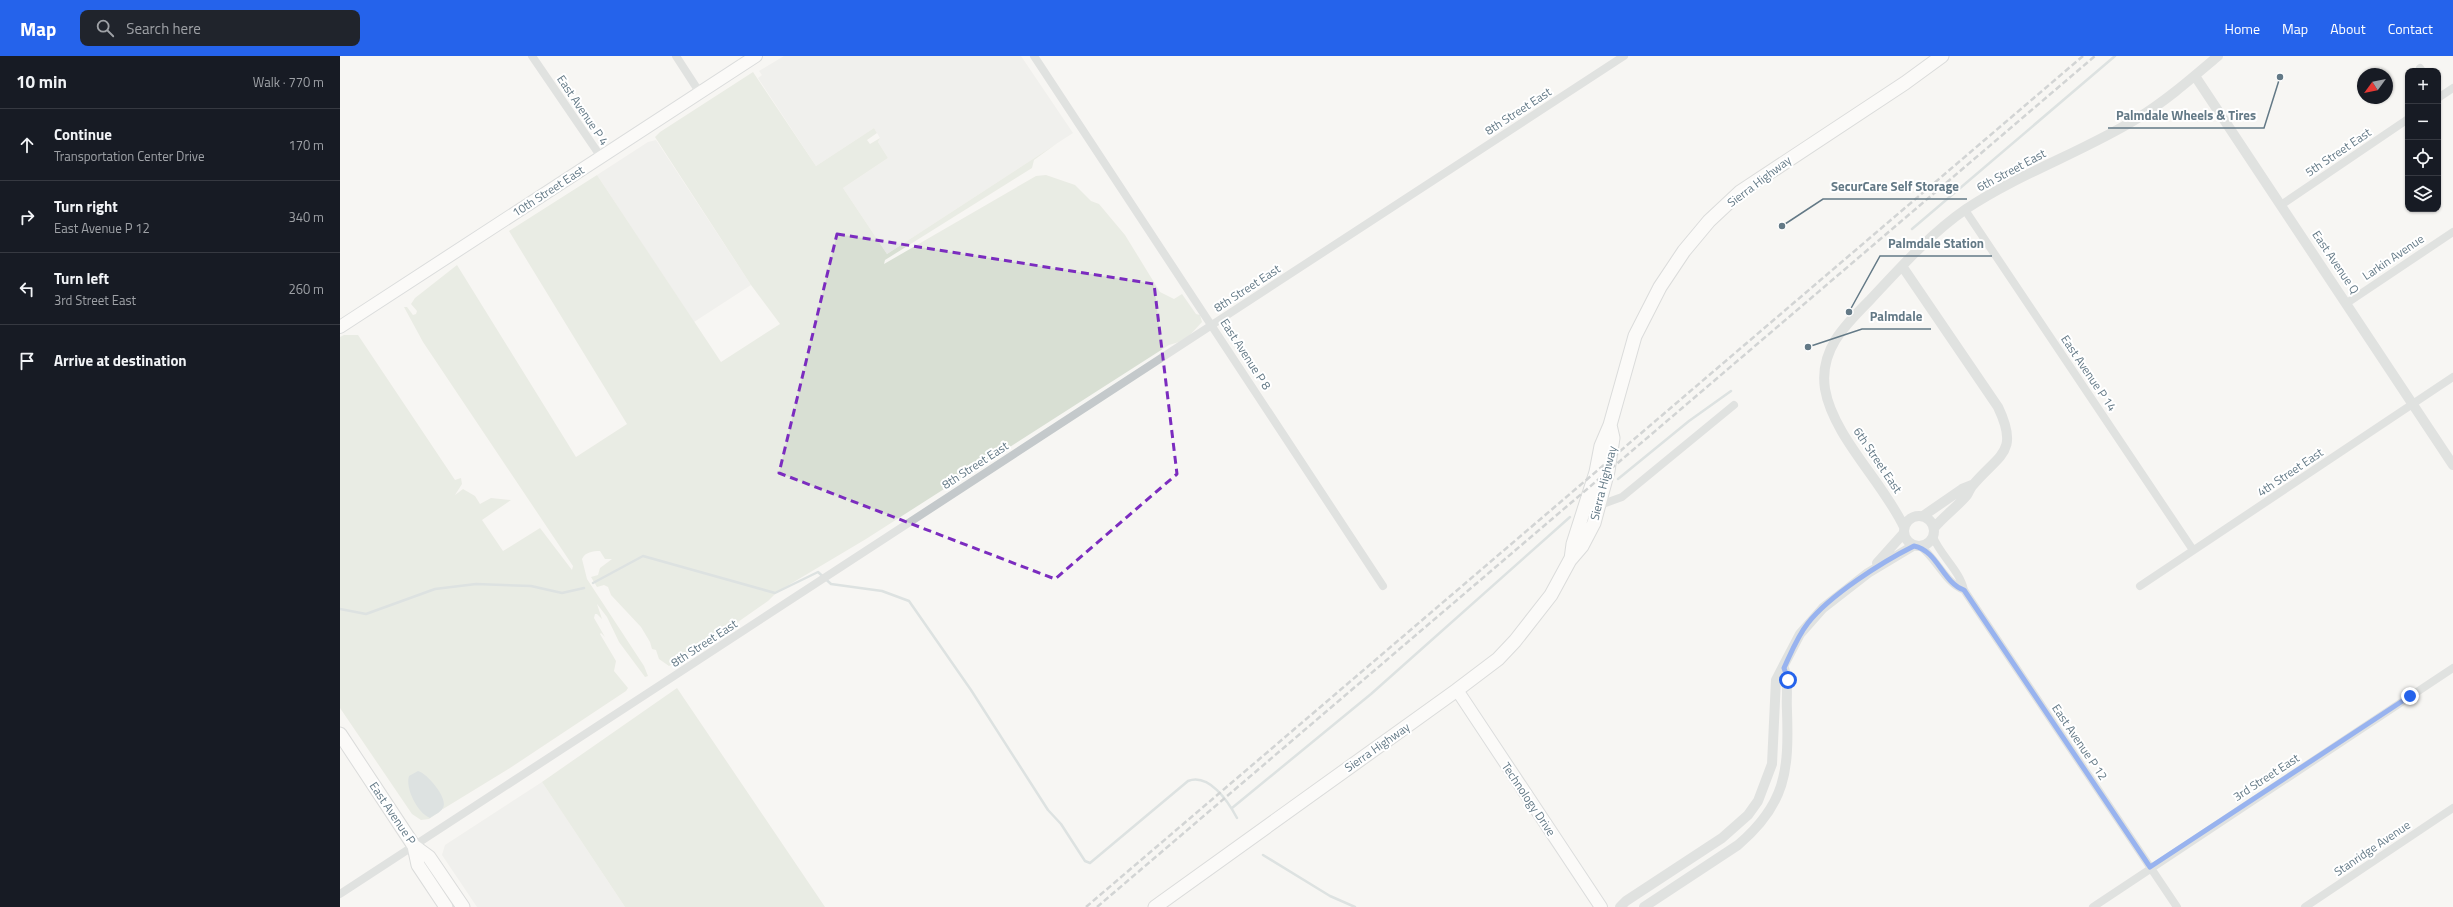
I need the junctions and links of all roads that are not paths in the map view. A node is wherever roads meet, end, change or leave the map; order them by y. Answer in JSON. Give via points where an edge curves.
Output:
{"nodes":[{"id":1,"x":532,"y":56,"type":"edge"},
{"id":2,"x":676,"y":56,"type":"edge"},
{"id":3,"x":756,"y":56,"type":"edge"},
{"id":4,"x":1034,"y":56,"type":"edge"},
{"id":5,"x":1624,"y":56,"type":"edge"},
{"id":6,"x":1942,"y":56,"type":"edge"},
{"id":7,"x":2218,"y":56,"type":"edge"},
{"id":8,"x":2195,"y":76,"type":"junction"},
{"id":9,"x":2453,"y":88,"type":"edge"},
{"id":10,"x":700,"y":93,"type":"junction"},
{"id":11,"x":2441,"y":95,"type":"edge"},
{"id":12,"x":2405,"y":121,"type":"edge"},
{"id":13,"x":601,"y":157,"type":"junction"},
{"id":14,"x":2281,"y":205,"type":"junction"},
{"id":15,"x":1965,"y":210,"type":"junction"},
{"id":16,"x":2453,"y":232,"type":"edge"},
{"id":17,"x":1902,"y":266,"type":"junction"},
{"id":18,"x":2348,"y":303,"type":"junction"},
{"id":19,"x":1212,"y":325,"type":"junction"},
{"id":20,"x":340,"y":327,"type":"edge"},
{"id":21,"x":2453,"y":377,"type":"edge"},
{"id":22,"x":1734,"y":404,"type":"dead end"},
{"id":23,"x":2413,"y":404,"type":"junction"},
{"id":24,"x":1610,"y":425,"type":"junction"},
{"id":25,"x":2453,"y":464,"type":"edge"},
{"id":26,"x":1972,"y":485,"type":"junction"},
{"id":27,"x":1600,"y":505,"type":"junction"},
{"id":28,"x":1923,"y":516,"type":"junction"},
{"id":29,"x":1904,"y":530,"type":"junction"},
{"id":30,"x":1934,"y":533,"type":"junction"},
{"id":31,"x":1917,"y":546,"type":"junction"},
{"id":32,"x":2194,"y":550,"type":"junction"},
{"id":33,"x":1570,"y":560,"type":"junction"},
{"id":34,"x":1868,"y":573,"type":"junction"},
{"id":35,"x":1383,"y":586,"type":"dead end"},
{"id":36,"x":2140,"y":586,"type":"dead end"},
{"id":37,"x":1964,"y":590,"type":"junction"},
{"id":38,"x":1784,"y":668,"type":"junction"},
{"id":39,"x":2453,"y":668,"type":"edge"},
{"id":40,"x":1457,"y":690,"type":"junction"},
{"id":41,"x":340,"y":734,"type":"edge"},
{"id":42,"x":2453,"y":808,"type":"edge"},
{"id":43,"x":414,"y":846,"type":"junction"},
{"id":44,"x":2150,"y":867,"type":"junction"},
{"id":45,"x":340,"y":894,"type":"edge"},
{"id":46,"x":446,"y":907,"type":"edge"},
{"id":47,"x":463,"y":907,"type":"edge"},
{"id":48,"x":1155,"y":907,"type":"edge"},
{"id":49,"x":1601,"y":907,"type":"edge"},
{"id":50,"x":1620,"y":907,"type":"edge"},
{"id":51,"x":1644,"y":907,"type":"edge"},
{"id":52,"x":2093,"y":907,"type":"edge"},
{"id":53,"x":2177,"y":907,"type":"edge"},
{"id":54,"x":2304,"y":907,"type":"edge"}],
"edges":[{"from":1,"to":13,"type":"street","name":"East Avenue P 4"},
{"from":2,"to":10,"type":"street"},
{"from":3,"to":10,"type":"main road","name":"10th Street East"},
{"from":4,"to":19,"type":"street","name":"East Avenue P 8"},
{"from":5,"to":19,"type":"street","name":"8th Street East"},
{"from":6,"to":24,"type":"main road","name":"Sierra Highway","via":[[1740,192],[1709,221],[1684,251],[1660,287],[1635,336]]},
{"from":7,"to":8,"type":"street","name":"6th Street East"},
{"from":8,"to":14,"type":"street","name":"East Avenue Q"},
{"from":8,"to":15,"type":"street","name":"6th Street East","via":[[2126,125],[1994,192]]},
{"from":9,"to":11,"type":"street"},
{"from":10,"to":13,"type":"main road","name":"10th Street East"},
{"from":12,"to":14,"type":"street","name":"5th Street East"},
{"from":13,"to":20,"type":"main road","name":"10th Street East"},
{"from":14,"to":18,"type":"street","name":"East Avenue Q"},
{"from":15,"to":17,"type":"street","name":"6th Street East","via":[[1936,233]]},
{"from":15,"to":32,"type":"street","name":"East Avenue P 14"},
{"from":16,"to":18,"type":"street","name":"Larkin Avenue"},
{"from":17,"to":26,"type":"street","via":[[1998,407],[2005,423],[2005,450],[1994,466]]},
{"from":17,"to":29,"type":"street","name":"6th Street East","via":[[1840,332],[1829,350],[1824,369],[1825,388],[1832,413],[1894,507]]},
{"from":18,"to":23,"type":"street","name":"East Avenue Q"},
{"from":19,"to":35,"type":"street","name":"East Avenue P 8"},
{"from":19,"to":43,"type":"street","name":"8th Street East"},
{"from":21,"to":23,"type":"street","name":"4th Street East"},
{"from":22,"to":27,"type":"street","via":[[1622,497]]},
{"from":23,"to":25,"type":"street","name":"East Avenue Q"},
{"from":23,"to":32,"type":"street","name":"4th Street East"},
{"from":24,"to":27,"type":"main road","name":"Sierra Highway","via":[[1613,438]]},
{"from":24,"to":33,"type":"main road","name":"Sierra Highway","via":[[1601,446]]},
{"from":26,"to":28,"type":"street"},
{"from":26,"to":30,"type":"street","via":[[1967,495],[1944,515]]},
{"from":27,"to":33,"type":"main road","name":"Sierra Highway","via":[[1582,546]]},
{"from":28,"to":29,"type":"street","via":[[1909,519]]},
{"from":28,"to":30,"type":"street","via":[[1930,521]]},
{"from":29,"to":31,"type":"street","via":[[1905,539]]},
{"from":29,"to":34,"type":"street"},
{"from":30,"to":31,"type":"street","via":[[1928,543]]},
{"from":30,"to":37,"type":"street","name":"East Avenue P 12","via":[[1940,552],[1962,582]]},
{"from":31,"to":34,"type":"street"},
{"from":31,"to":37,"type":"street","name":"East Avenue P 12","via":[[1932,557],[1954,587]]},
{"from":32,"to":36,"type":"street","name":"4th Street East"},
{"from":33,"to":40,"type":"main road","name":"Sierra Highway","via":[[1551,595],[1515,641],[1498,659]]},
{"from":34,"to":38,"type":"street","via":[[1809,621]]},
{"from":37,"to":44,"type":"street","name":"East Avenue P 12"},
{"from":38,"to":50,"type":"street","via":[[1776,680],[1772,764],[1758,801],[1748,816],[1722,838]]},
{"from":38,"to":51,"type":"street","via":[[1788,680],[1788,752],[1784,779],[1771,808],[1752,834],[1738,845]]},
{"from":39,"to":44,"type":"street","name":"3rd Street East"},
{"from":40,"to":48,"type":"main road","name":"Sierra Highway"},
{"from":40,"to":49,"type":"main road","name":"Technology Drive"},
{"from":41,"to":43,"type":"main road","name":"East Avenue P"},
{"from":42,"to":54,"type":"street","name":"Stanridge Avenue"},
{"from":43,"to":45,"type":"street","name":"8th Street East"},
{"from":43,"to":46,"type":"main road","via":[[418,865]]},
{"from":43,"to":47,"type":"main road","name":"East Avenue P","via":[[430,857]]},
{"from":44,"to":52,"type":"street","name":"3rd Street East"},
{"from":44,"to":53,"type":"street","name":"East Avenue P 12"}]}
